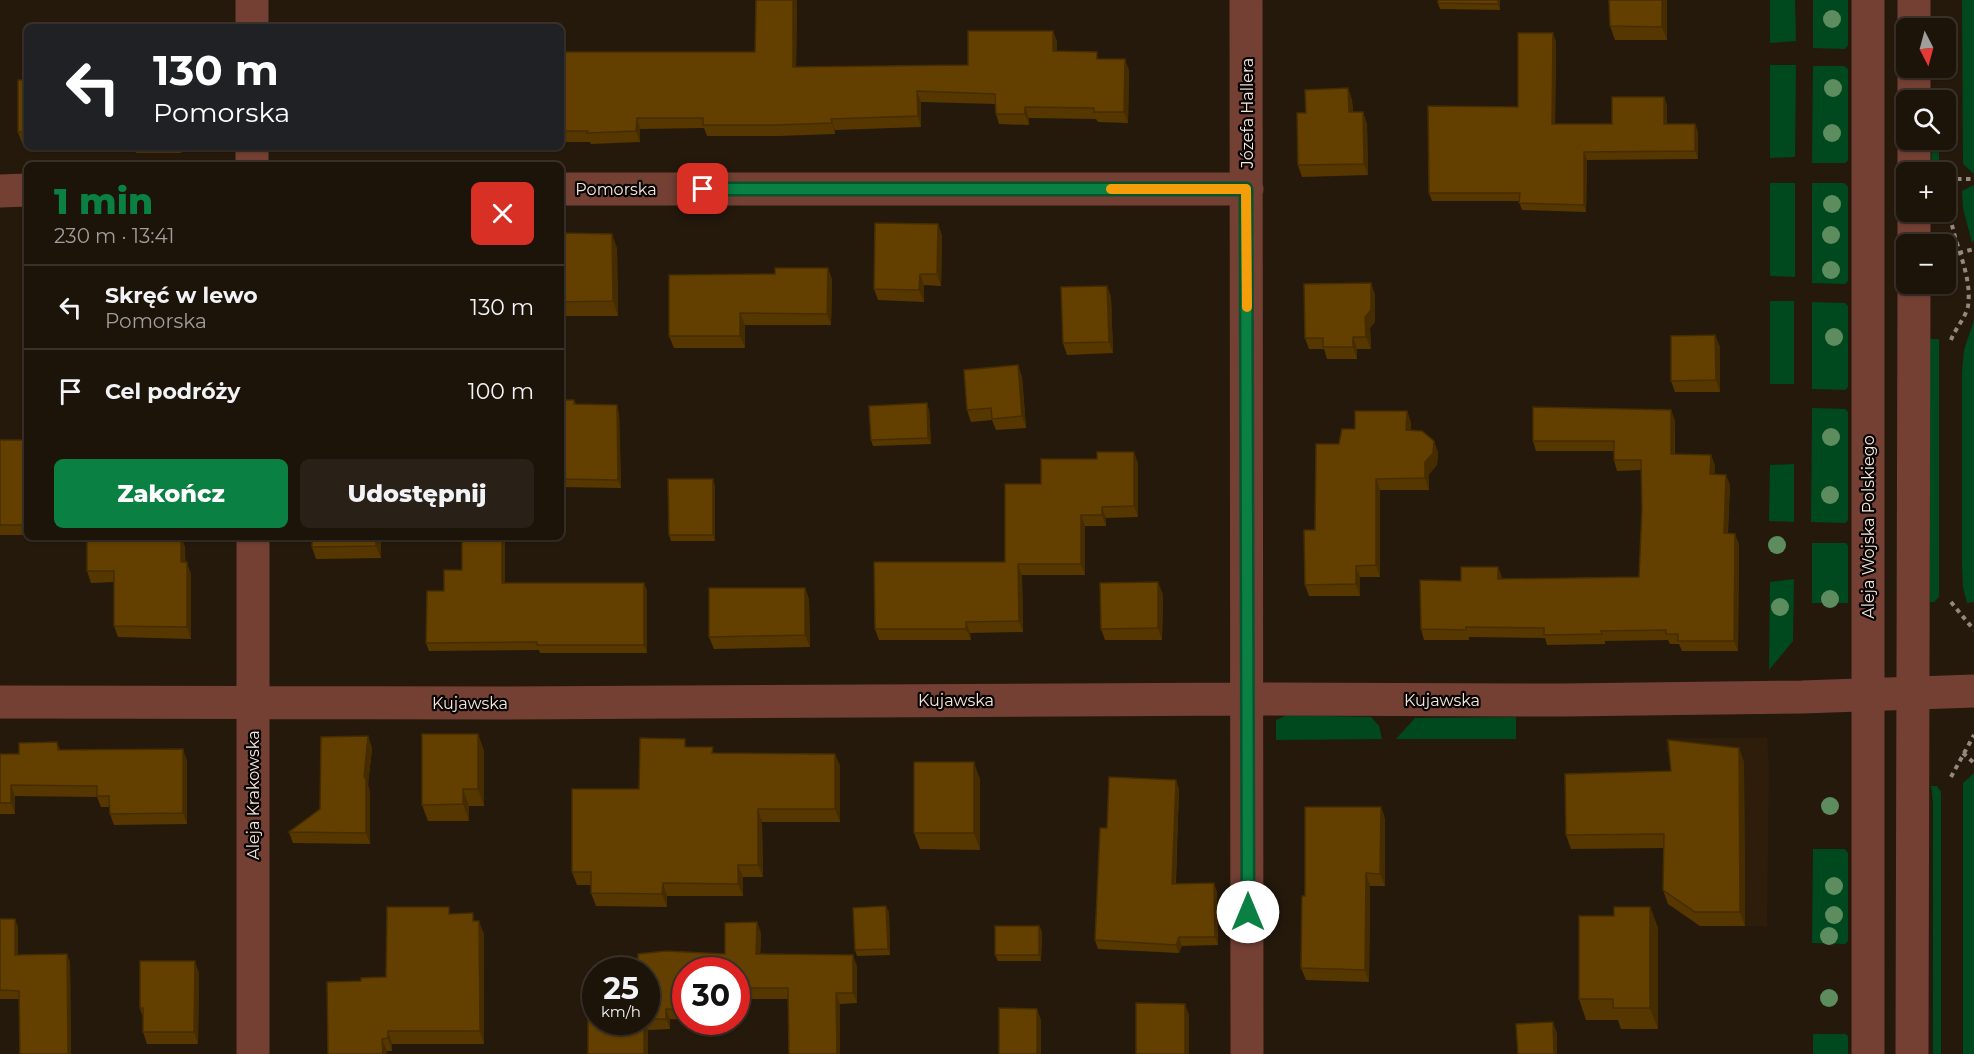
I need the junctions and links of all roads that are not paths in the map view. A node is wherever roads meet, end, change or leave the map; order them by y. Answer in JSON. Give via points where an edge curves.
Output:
{"nodes":[{"id":1,"x":252,"y":0,"type":"edge"},
{"id":2,"x":1246,"y":0,"type":"edge"},
{"id":3,"x":1868,"y":0,"type":"edge"},
{"id":4,"x":1914,"y":0,"type":"edge"},
{"id":5,"x":1914,"y":18,"type":"edge"},
{"id":6,"x":252,"y":24,"type":"edge"},
{"id":7,"x":564,"y":189,"type":"edge"},
{"id":8,"x":1246,"y":189,"type":"junction"},
{"id":9,"x":24,"y":190,"type":"edge"},
{"id":10,"x":0,"y":191,"type":"edge"},
{"id":11,"x":1914,"y":294,"type":"edge"},
{"id":12,"x":253,"y":540,"type":"edge"},
{"id":13,"x":1974,"y":691,"type":"edge"},
{"id":14,"x":1912,"y":693,"type":"junction"},
{"id":15,"x":1868,"y":694,"type":"junction"},
{"id":16,"x":1248,"y":699,"type":"junction"},
{"id":17,"x":0,"y":702,"type":"edge"},
{"id":18,"x":252,"y":703,"type":"junction"},
{"id":19,"x":253,"y":1054,"type":"edge"},
{"id":20,"x":1247,"y":1054,"type":"edge"},
{"id":21,"x":1868,"y":1054,"type":"edge"},
{"id":22,"x":1912,"y":1054,"type":"edge"}],
"edges":[{"from":1,"to":6,"type":"street"},
{"from":2,"to":8,"type":"street","name":"Józefa Hallera"},
{"from":3,"to":15,"type":"street","name":"Aleja Wojska Polskiego"},
{"from":4,"to":5,"type":"street"},
{"from":7,"to":8,"type":"street","name":"Pomorska"},
{"from":8,"to":16,"type":"street","name":"Józefa Hallera"},
{"from":9,"to":10,"type":"street"},
{"from":11,"to":14,"type":"street"},
{"from":12,"to":18,"type":"street","name":"Aleja Krakowska"},
{"from":13,"to":14,"type":"street","name":"Kujawska"},
{"from":14,"to":15,"type":"street","name":"Kujawska"},
{"from":14,"to":22,"type":"street"},
{"from":15,"to":16,"type":"street","name":"Kujawska","via":[[1562,700]]},
{"from":15,"to":21,"type":"street","name":"Aleja Wojska Polskiego"},
{"from":16,"to":18,"type":"street","name":"Kujawska"},
{"from":16,"to":20,"type":"street","name":"Józefa Hallera"},
{"from":17,"to":18,"type":"street","name":"Kujawska"},
{"from":18,"to":19,"type":"street","name":"Aleja Krakowska"}]}
